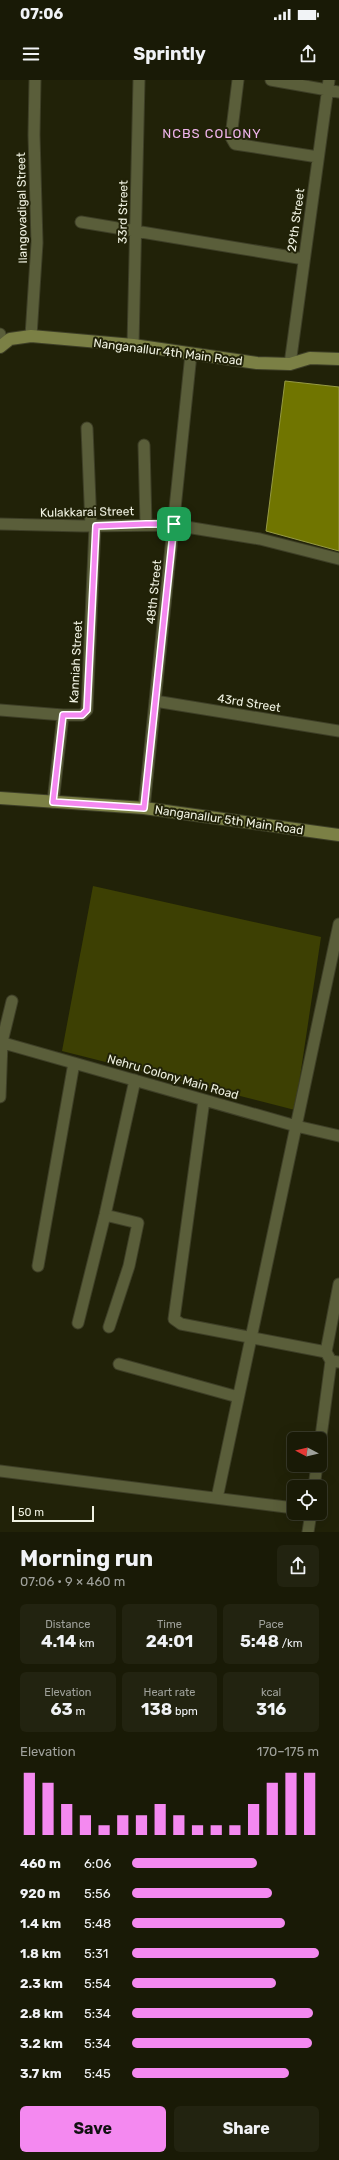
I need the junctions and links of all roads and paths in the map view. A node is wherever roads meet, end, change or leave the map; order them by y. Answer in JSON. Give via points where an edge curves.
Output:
{"nodes":[{"id":1,"x":35,"y":80,"type":"edge"},
{"id":2,"x":139,"y":80,"type":"edge"},
{"id":3,"x":238,"y":80,"type":"edge"},
{"id":4,"x":271,"y":80,"type":"edge"},
{"id":5,"x":328,"y":85,"type":"edge"},
{"id":6,"x":339,"y":92,"type":"edge"},
{"id":7,"x":318,"y":158,"type":"junction"},
{"id":8,"x":81,"y":222,"type":"dead end"},
{"id":9,"x":136,"y":231,"type":"junction"},
{"id":10,"x":304,"y":259,"type":"junction"},
{"id":11,"x":31,"y":336,"type":"junction"},
{"id":12,"x":0,"y":342,"type":"edge"},
{"id":13,"x":133,"y":345,"type":"junction"},
{"id":14,"x":191,"y":354,"type":"junction"},
{"id":15,"x":339,"y":359,"type":"edge"},
{"id":16,"x":290,"y":364,"type":"junction"},
{"id":17,"x":87,"y":428,"type":"dead end"},
{"id":18,"x":144,"y":445,"type":"dead end"},
{"id":19,"x":0,"y":524,"type":"edge"},
{"id":20,"x":146,"y":524,"type":"junction"},
{"id":21,"x":174,"y":524,"type":"junction"},
{"id":22,"x":93,"y":526,"type":"junction"},
{"id":23,"x":339,"y":559,"type":"edge"},
{"id":24,"x":155,"y":701,"type":"junction"},
{"id":25,"x":0,"y":710,"type":"edge"},
{"id":26,"x":63,"y":715,"type":"junction"},
{"id":27,"x":339,"y":731,"type":"edge"},
{"id":28,"x":0,"y":798,"type":"edge"},
{"id":29,"x":53,"y":802,"type":"junction"},
{"id":30,"x":144,"y":808,"type":"junction"},
{"id":31,"x":339,"y":835,"type":"edge"},
{"id":32,"x":339,"y":924,"type":"edge"},
{"id":33,"x":12,"y":1001,"type":"dead end"},
{"id":34,"x":1,"y":1042,"type":"edge"},
{"id":35,"x":74,"y":1063,"type":"junction"},
{"id":36,"x":135,"y":1080,"type":"junction"},
{"id":37,"x":0,"y":1097,"type":"edge"},
{"id":38,"x":204,"y":1100,"type":"junction"},
{"id":39,"x":296,"y":1126,"type":"junction"},
{"id":40,"x":339,"y":1136,"type":"edge"},
{"id":41,"x":106,"y":1215,"type":"junction"},
{"id":42,"x":38,"y":1266,"type":"dead end"},
{"id":43,"x":339,"y":1284,"type":"edge"},
{"id":44,"x":78,"y":1323,"type":"dead end"},
{"id":45,"x":109,"y":1327,"type":"dead end"},
{"id":46,"x":250,"y":1337,"type":"junction"},
{"id":47,"x":332,"y":1358,"type":"edge"},
{"id":48,"x":119,"y":1364,"type":"dead end"},
{"id":49,"x":238,"y":1397,"type":"junction"},
{"id":50,"x":322,"y":1432,"type":"edge"},
{"id":51,"x":0,"y":1471,"type":"edge"},
{"id":52,"x":217,"y":1498,"type":"junction"},
{"id":53,"x":287,"y":1507,"type":"edge"},
{"id":54,"x":310,"y":1520,"type":"edge"},
{"id":55,"x":308,"y":1532,"type":"edge"}],
"edges":[{"from":1,"to":11,"type":"street","name":"Ilangovadigal Street","via":[[37,243]]},
{"from":2,"to":9,"type":"street","name":"33rd Street"},
{"from":3,"to":7,"type":"street","via":[[232,142]]},
{"from":4,"to":5,"type":"street"},
{"from":5,"to":6,"type":"street"},
{"from":5,"to":7,"type":"street","name":"29th Street"},
{"from":7,"to":10,"type":"street","name":"29th Street"},
{"from":8,"to":9,"type":"street"},
{"from":9,"to":10,"type":"street"},
{"from":9,"to":13,"type":"street","name":"33rd Street"},
{"from":10,"to":16,"type":"street","name":"29th Street"},
{"from":11,"to":12,"type":"street","name":"Nanganallur 4th Main Road"},
{"from":11,"to":13,"type":"street","name":"Nanganallur 4th Main Road"},
{"from":13,"to":14,"type":"street","name":"Nanganallur 4th Main Road"},
{"from":14,"to":16,"type":"street","name":"Nanganallur 4th Main Road","via":[[246,362]]},
{"from":14,"to":21,"type":"street","name":"48th Street"},
{"from":15,"to":16,"type":"street","name":"Nanganallur 4th Main Road","via":[[310,358]]},
{"from":17,"to":22,"type":"street","name":"Kanniah Street"},
{"from":18,"to":20,"type":"street"},
{"from":19,"to":22,"type":"street","name":"Kulakkarai Street"},
{"from":20,"to":21,"type":"street","name":"Kulakkarai Street"},
{"from":20,"to":22,"type":"street","name":"Kulakkarai Street"},
{"from":21,"to":23,"type":"street","name":"Kulakkarai Street","via":[[260,538]]},
{"from":21,"to":24,"type":"street","name":"48th Street"},
{"from":22,"to":26,"type":"street","name":"Kanniah Street","via":[[87,710],[82,715]]},
{"from":24,"to":27,"type":"street","name":"43rd Street"},
{"from":24,"to":30,"type":"street","name":"48th Street"},
{"from":25,"to":26,"type":"street"},
{"from":26,"to":29,"type":"street","name":"Kanniah Street"},
{"from":28,"to":29,"type":"street","name":"Nanganallur 5th Main Road"},
{"from":29,"to":30,"type":"street","name":"Nanganallur 5th Main Road"},
{"from":30,"to":31,"type":"street","name":"Nanganallur 5th Main Road"},
{"from":32,"to":39,"type":"street"},
{"from":33,"to":34,"type":"street"},
{"from":34,"to":35,"type":"street","name":"Nehru Colony Main Road"},
{"from":34,"to":37,"type":"street"},
{"from":35,"to":36,"type":"street","name":"Nehru Colony Main Road"},
{"from":35,"to":42,"type":"street"},
{"from":36,"to":38,"type":"street","name":"Nehru Colony Main Road"},
{"from":36,"to":41,"type":"street"},
{"from":38,"to":39,"type":"street","name":"Nehru Colony Main Road"},
{"from":38,"to":46,"type":"street","via":[[174,1319],[181,1324]]},
{"from":39,"to":40,"type":"street","name":"Nehru Colony Main Road"},
{"from":39,"to":46,"type":"street"},
{"from":41,"to":44,"type":"street"},
{"from":41,"to":45,"type":"street","via":[[138,1223],[129,1266]]},
{"from":43,"to":47,"type":"street"},
{"from":46,"to":47,"type":"street"},
{"from":46,"to":49,"type":"street"},
{"from":47,"to":50,"type":"street"},
{"from":48,"to":49,"type":"street"},
{"from":49,"to":52,"type":"street"},
{"from":51,"to":52,"type":"street"},
{"from":52,"to":53,"type":"street"},
{"from":54,"to":55,"type":"street"}]}
